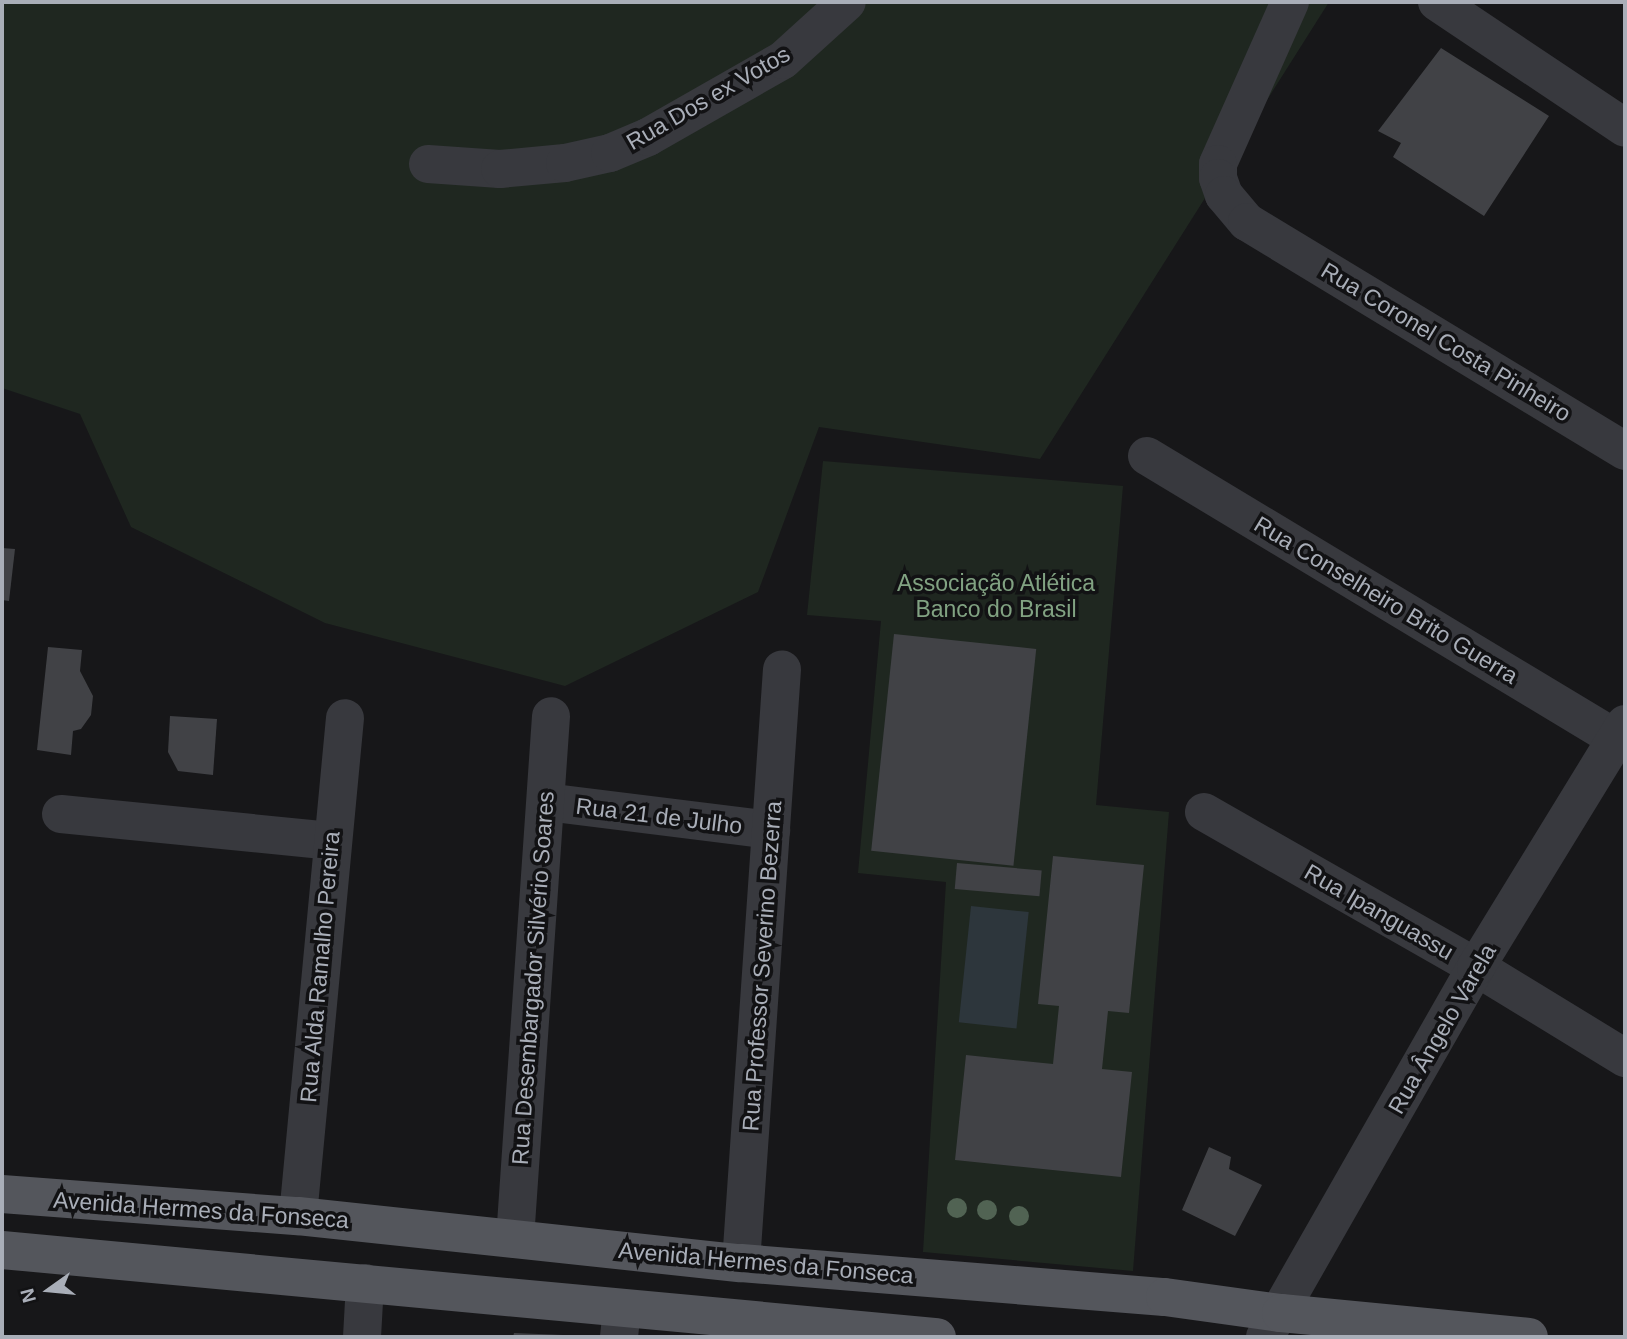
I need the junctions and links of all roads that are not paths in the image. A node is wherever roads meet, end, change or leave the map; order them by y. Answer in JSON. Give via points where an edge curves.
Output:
{"nodes":[{"id":1,"x":847,"y":2,"type":"edge"},
{"id":2,"x":1290,"y":2,"type":"edge"},
{"id":3,"x":1437,"y":2,"type":"edge"},
{"id":4,"x":1625,"y":128,"type":"edge"},
{"id":5,"x":428,"y":164,"type":"dead end"},
{"id":6,"x":1625,"y":451,"type":"edge"},
{"id":7,"x":1147,"y":456,"type":"dead end"},
{"id":8,"x":782,"y":669,"type":"dead end"},
{"id":9,"x":551,"y":716,"type":"dead end"},
{"id":10,"x":345,"y":718,"type":"dead end"},
{"id":11,"x":1622,"y":735,"type":"edge"},
{"id":12,"x":546,"y":802,"type":"junction"},
{"id":13,"x":1204,"y":812,"type":"dead end"},
{"id":14,"x":61,"y":814,"type":"dead end"},
{"id":15,"x":771,"y":830,"type":"junction"},
{"id":16,"x":331,"y":841,"type":"junction"},
{"id":17,"x":1476,"y":967,"type":"junction"},
{"id":18,"x":1625,"y":1058,"type":"edge"},
{"id":19,"x":2,"y":1194,"type":"edge"},
{"id":20,"x":68,"y":1200,"type":"junction"},
{"id":21,"x":298,"y":1216,"type":"junction"},
{"id":22,"x":515,"y":1239,"type":"junction"},
{"id":23,"x":2,"y":1250,"type":"edge"},
{"id":24,"x":62,"y":1255,"type":"junction"},
{"id":25,"x":741,"y":1263,"type":"junction"},
{"id":26,"x":365,"y":1283,"type":"junction"},
{"id":27,"x":621,"y":1323,"type":"edge"},
{"id":28,"x":1273,"y":1325,"type":"edge"},
{"id":29,"x":362,"y":1337,"type":"edge"},
{"id":30,"x":937,"y":1337,"type":"edge"},
{"id":31,"x":1529,"y":1337,"type":"edge"}],
"edges":[{"from":1,"to":5,"type":"street","name":"Rua Dos ex Votos","via":[[783,60],[648,137],[610,153],[500,169]]},
{"from":2,"to":6,"type":"street","name":"Rua Coronel Costa Pinheiro","via":[[1218,164],[1224,195],[1247,222]]},
{"from":3,"to":4,"type":"street"},
{"from":7,"to":11,"type":"street","name":"Rua Conselheiro Brito Guerra"},
{"from":8,"to":15,"type":"street","name":"Rua Professor Severino Bezerra"},
{"from":9,"to":12,"type":"street","name":"Rua Desembargador Silvério Soares"},
{"from":10,"to":16,"type":"street","name":"Rua Alda Ramalho Pereira"},
{"from":11,"to":17,"type":"street","name":"Rua Ângelo Varela"},
{"from":12,"to":15,"type":"street","name":"Rua 21 de Julho"},
{"from":12,"to":22,"type":"street","name":"Rua Desembargador Silvério Soares"},
{"from":13,"to":17,"type":"street","name":"Rua Ipanguassu"},
{"from":14,"to":16,"type":"street"},
{"from":15,"to":25,"type":"street","name":"Rua Professor Severino Bezerra"},
{"from":16,"to":21,"type":"street","name":"Rua Alda Ramalho Pereira"},
{"from":17,"to":18,"type":"street","name":"Rua Ipanguassu"},
{"from":17,"to":28,"type":"street","name":"Rua Ângelo Varela"},
{"from":19,"to":20,"type":"main road","name":"Avenida Hermes da Fonseca"},
{"from":20,"to":21,"type":"main road","name":"Avenida Hermes da Fonseca"},
{"from":20,"to":24,"type":"main road","via":[[80,1209],[84,1233],[78,1247]]},
{"from":21,"to":22,"type":"main road","name":"Avenida Hermes da Fonseca"},
{"from":22,"to":25,"type":"main road","name":"Avenida Hermes da Fonseca"},
{"from":23,"to":24,"type":"main road"},
{"from":24,"to":26,"type":"main road"},
{"from":25,"to":28,"type":"main road","name":"Avenida Hermes da Fonseca","via":[[1165,1297]]},
{"from":26,"to":27,"type":"main road"},
{"from":26,"to":29,"type":"street"},
{"from":27,"to":30,"type":"main road"},
{"from":28,"to":31,"type":"main road","name":"Avenida Hermes da Fonseca"}]}
